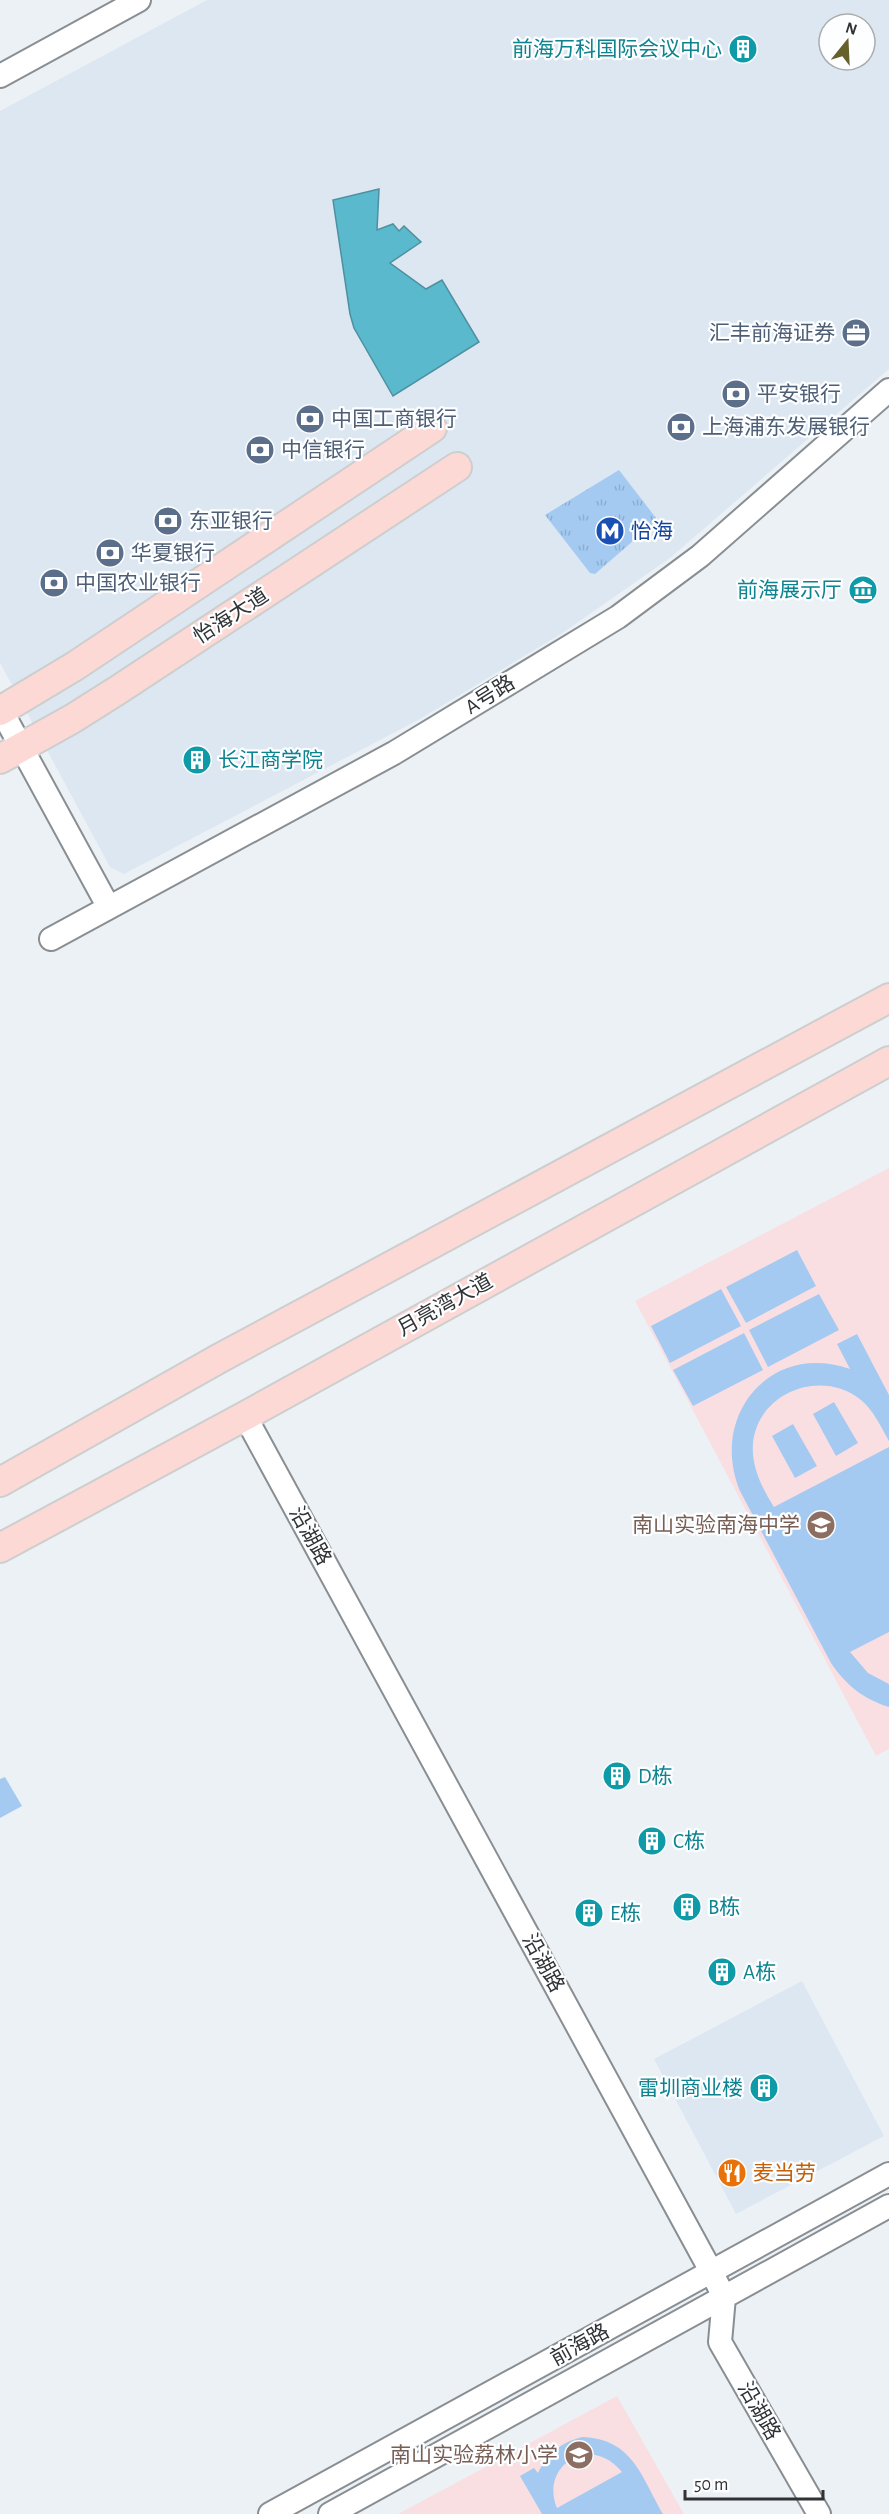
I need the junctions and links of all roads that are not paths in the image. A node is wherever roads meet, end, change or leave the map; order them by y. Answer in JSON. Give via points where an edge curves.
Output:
{"nodes":[{"id":1,"x":139,"y":0,"type":"edge"},
{"id":2,"x":0,"y":76,"type":"edge"},
{"id":3,"x":889,"y":390,"type":"edge"},
{"id":4,"x":432,"y":428,"type":"dead end"},
{"id":5,"x":457,"y":467,"type":"dead end"},
{"id":6,"x":0,"y":710,"type":"edge"},
{"id":7,"x":10,"y":753,"type":"edge"},
{"id":8,"x":108,"y":906,"type":"junction"},
{"id":9,"x":51,"y":939,"type":"dead end"},
{"id":10,"x":889,"y":998,"type":"edge"},
{"id":11,"x":889,"y":1061,"type":"edge"},
{"id":12,"x":244,"y":1416,"type":"junction"},
{"id":13,"x":0,"y":1482,"type":"edge"},
{"id":14,"x":0,"y":1548,"type":"edge"},
{"id":15,"x":889,"y":2174,"type":"edge"},
{"id":16,"x":889,"y":2206,"type":"edge"},
{"id":17,"x":712,"y":2273,"type":"junction"},
{"id":18,"x":724,"y":2297,"type":"junction"},
{"id":19,"x":270,"y":2514,"type":"edge"},
{"id":20,"x":330,"y":2514,"type":"edge"},
{"id":21,"x":819,"y":2514,"type":"edge"}],
"edges":[{"from":1,"to":2,"type":"street"},
{"from":3,"to":8,"type":"street","name":"A号路","via":[[700,556],[618,616],[394,753]]},
{"from":4,"to":6,"type":"main road","via":[[75,666]]},
{"from":5,"to":7,"type":"main road","name":"怡海大道","via":[[118,690]]},
{"from":6,"to":7,"type":"street"},
{"from":7,"to":8,"type":"street"},
{"from":8,"to":9,"type":"street","name":"A号路"},
{"from":10,"to":13,"type":"main road","via":[[220,1358]]},
{"from":11,"to":12,"type":"main road","name":"月亮湾大道"},
{"from":12,"to":14,"type":"main road","name":"月亮湾大道"},
{"from":12,"to":17,"type":"street","name":"沿湖路"},
{"from":15,"to":17,"type":"street","name":"前海路"},
{"from":16,"to":18,"type":"street","name":"前海路"},
{"from":17,"to":18,"type":"street","name":"沿湖路"},
{"from":17,"to":19,"type":"street","name":"前海路"},
{"from":18,"to":20,"type":"street","name":"前海路"},
{"from":18,"to":21,"type":"street","name":"沿湖路","via":[[720,2342]]}]}
